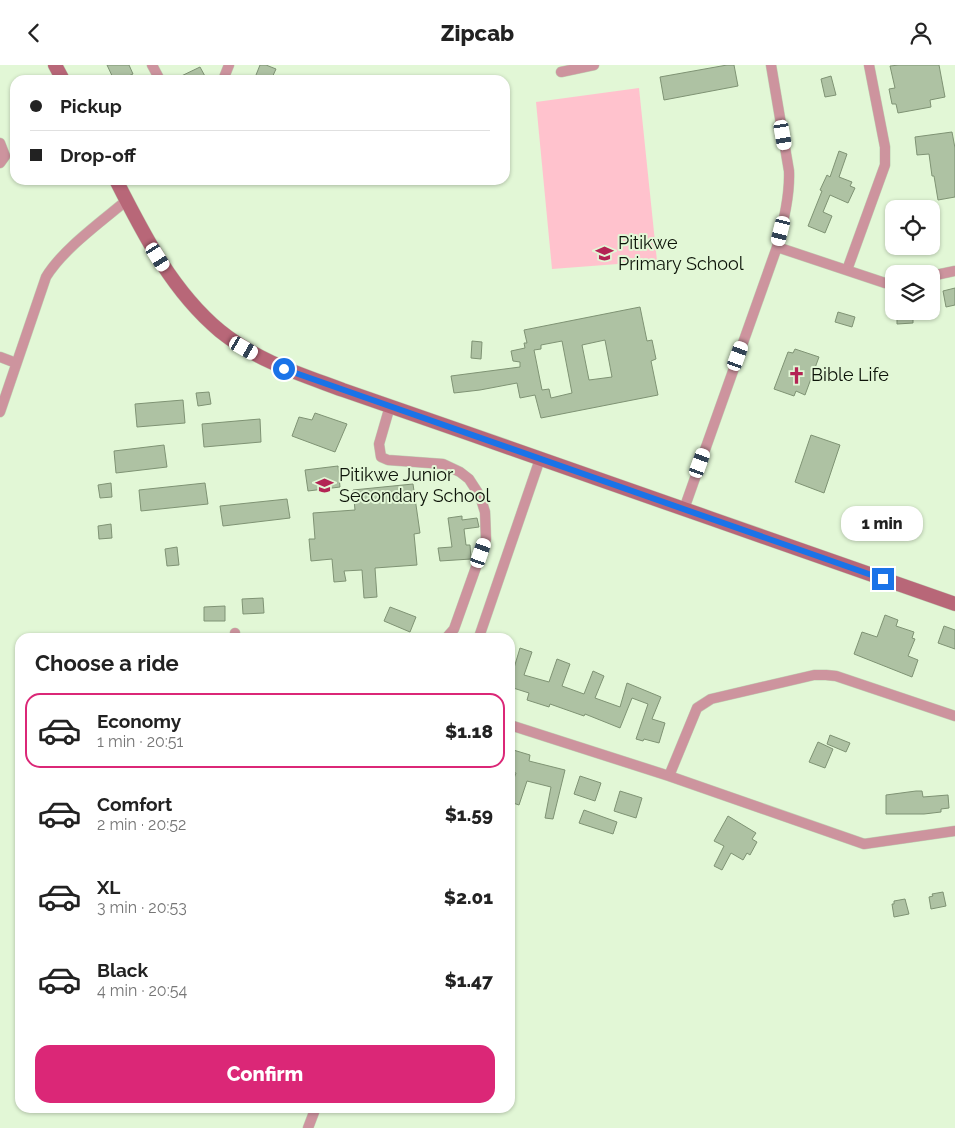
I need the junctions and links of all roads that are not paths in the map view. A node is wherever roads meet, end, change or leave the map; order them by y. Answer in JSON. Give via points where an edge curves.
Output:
{"nodes":[{"id":1,"x":594,"y":65,"type":"edge"},
{"id":2,"x":771,"y":65,"type":"edge"},
{"id":3,"x":869,"y":65,"type":"edge"},
{"id":4,"x":561,"y":72,"type":"dead end"},
{"id":5,"x":0,"y":143,"type":"edge"},
{"id":6,"x":0,"y":163,"type":"edge"},
{"id":7,"x":119,"y":185,"type":"edge"},
{"id":8,"x":127,"y":201,"type":"junction"},
{"id":9,"x":777,"y":247,"type":"junction"},
{"id":10,"x":847,"y":270,"type":"junction"},
{"id":11,"x":955,"y":271,"type":"edge"},
{"id":12,"x":940,"y":274,"type":"edge"},
{"id":13,"x":885,"y":283,"type":"edge"},
{"id":14,"x":0,"y":357,"type":"edge"},
{"id":15,"x":16,"y":363,"type":"junction"},
{"id":16,"x":390,"y":406,"type":"junction"},
{"id":17,"x":0,"y":411,"type":"edge"},
{"id":18,"x":540,"y":459,"type":"junction"},
{"id":19,"x":684,"y":509,"type":"junction"},
{"id":20,"x":955,"y":604,"type":"edge"},
{"id":21,"x":450,"y":633,"type":"edge"},
{"id":22,"x":480,"y":633,"type":"edge"},
{"id":23,"x":955,"y":717,"type":"edge"},
{"id":24,"x":515,"y":727,"type":"edge"},
{"id":25,"x":669,"y":776,"type":"junction"},
{"id":26,"x":955,"y":831,"type":"edge"},
{"id":27,"x":314,"y":1113,"type":"edge"},
{"id":28,"x":308,"y":1128,"type":"edge"}],
"edges":[{"from":1,"to":4,"type":"street"},
{"from":2,"to":9,"type":"street","via":[[789,171],[789,189]]},
{"from":3,"to":10,"type":"street","via":[[886,165]]},
{"from":5,"to":6,"type":"street","via":[[5,156]]},
{"from":7,"to":8,"type":"street"},
{"from":8,"to":15,"type":"street","via":[[52,268],[41,289]]},
{"from":8,"to":16,"type":"street","via":[[150,245],[180,291],[221,332],[266,361]]},
{"from":9,"to":10,"type":"street"},
{"from":9,"to":19,"type":"street"},
{"from":10,"to":13,"type":"street"},
{"from":11,"to":12,"type":"street"},
{"from":14,"to":15,"type":"street"},
{"from":15,"to":17,"type":"street"},
{"from":16,"to":18,"type":"street"},
{"from":16,"to":21,"type":"street","via":[[379,443],[381,457],[443,464],[460,472],[474,485],[485,512],[486,539]]},
{"from":18,"to":19,"type":"street"},
{"from":18,"to":22,"type":"street"},
{"from":19,"to":20,"type":"street"},
{"from":23,"to":25,"type":"street","via":[[836,676],[814,675],[703,703],[697,708]]},
{"from":24,"to":25,"type":"street"},
{"from":25,"to":26,"type":"street","via":[[864,844]]},
{"from":27,"to":28,"type":"street"}]}
